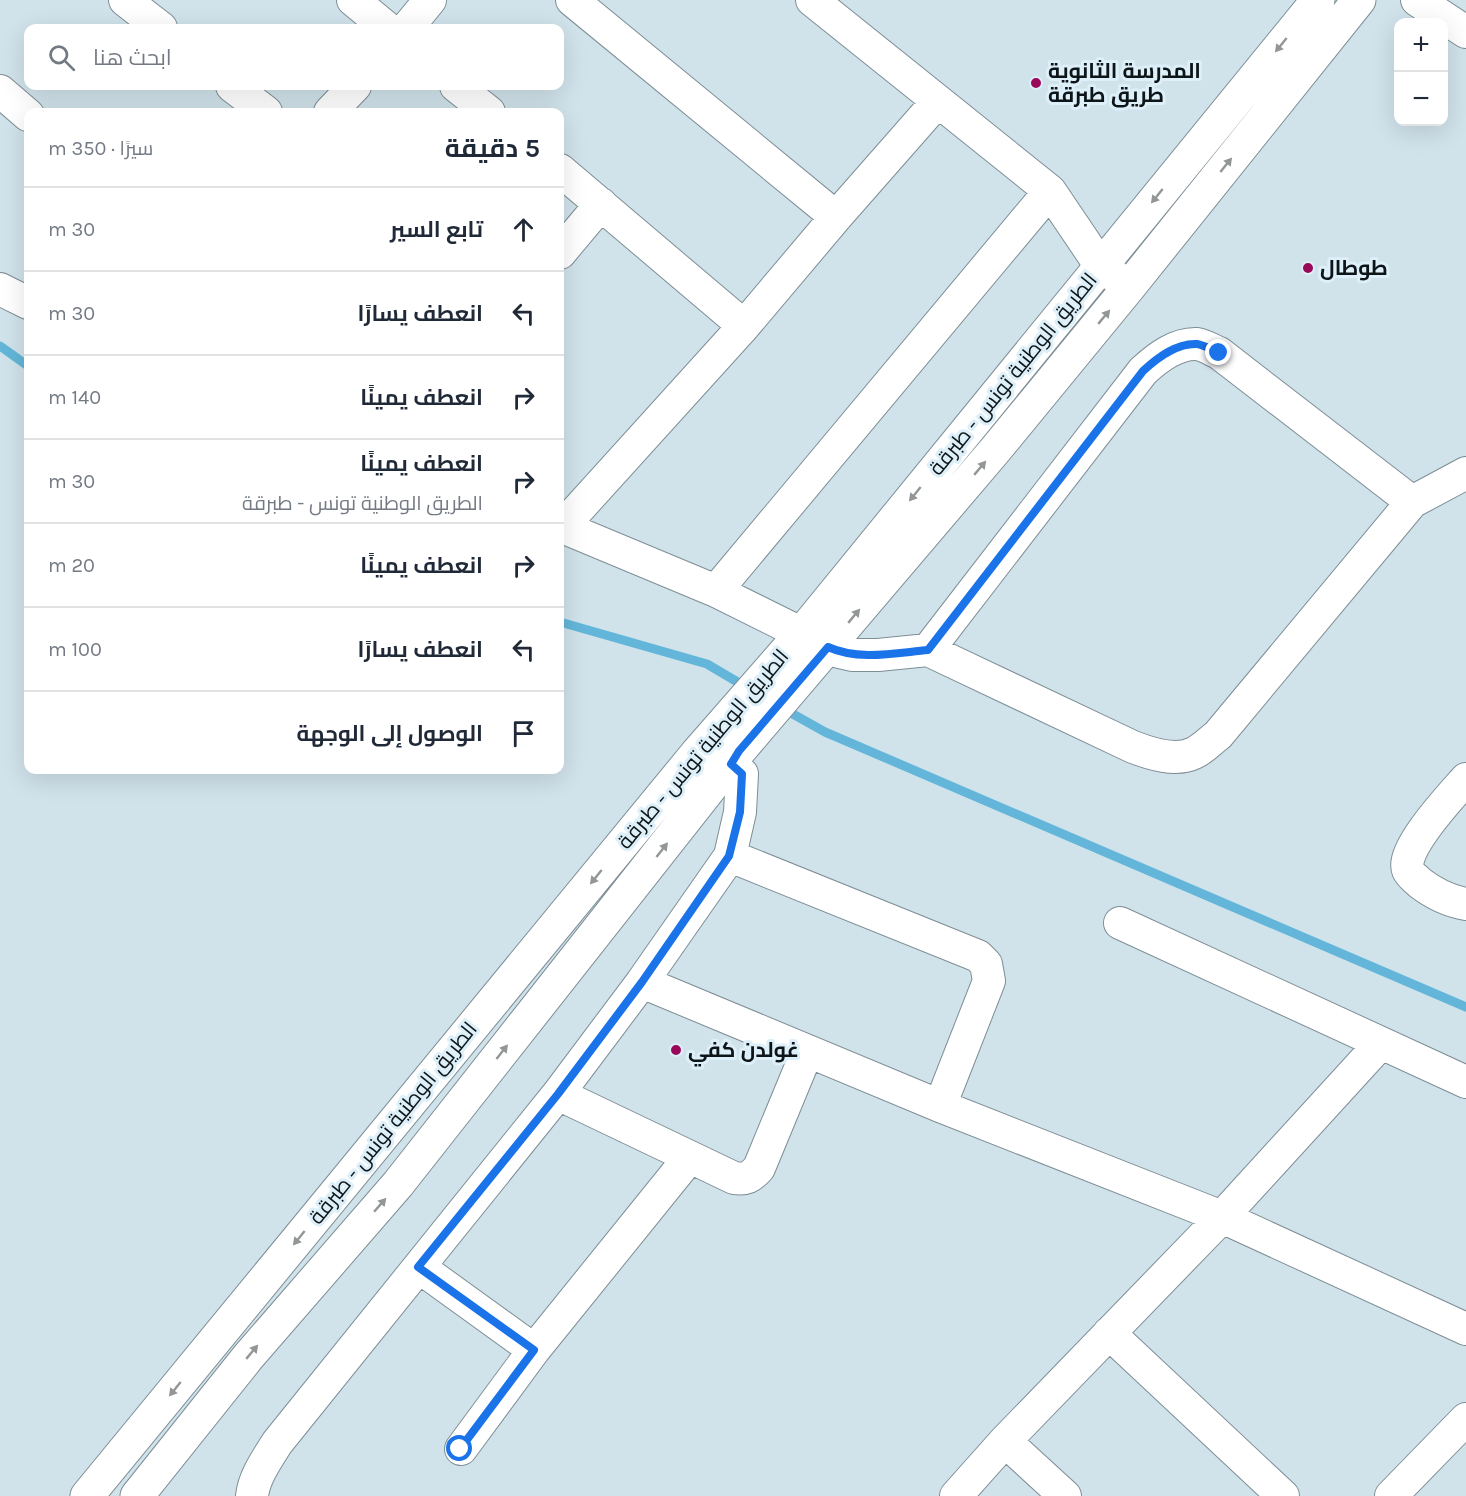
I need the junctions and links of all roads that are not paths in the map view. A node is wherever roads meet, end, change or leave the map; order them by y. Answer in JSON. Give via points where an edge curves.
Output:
{"nodes":[{"id":1,"x":125,"y":0,"type":"edge"},
{"id":2,"x":353,"y":0,"type":"edge"},
{"id":3,"x":430,"y":0,"type":"edge"},
{"id":4,"x":572,"y":0,"type":"edge"},
{"id":5,"x":812,"y":0,"type":"edge"},
{"id":6,"x":1318,"y":0,"type":"edge"},
{"id":7,"x":1359,"y":0,"type":"edge"},
{"id":8,"x":1417,"y":0,"type":"edge"},
{"id":9,"x":156,"y":24,"type":"edge"},
{"id":10,"x":382,"y":24,"type":"edge"},
{"id":11,"x":410,"y":24,"type":"edge"},
{"id":12,"x":1466,"y":32,"type":"edge"},
{"id":13,"x":237,"y":90,"type":"edge"},
{"id":14,"x":351,"y":90,"type":"edge"},
{"id":15,"x":461,"y":90,"type":"edge"},
{"id":16,"x":0,"y":91,"type":"edge"},
{"id":17,"x":937,"y":102,"type":"junction"},
{"id":18,"x":261,"y":108,"type":"edge"},
{"id":19,"x":334,"y":108,"type":"edge"},
{"id":20,"x":484,"y":108,"type":"edge"},
{"id":21,"x":24,"y":112,"type":"edge"},
{"id":22,"x":564,"y":173,"type":"edge"},
{"id":23,"x":1050,"y":191,"type":"junction"},
{"id":24,"x":601,"y":204,"type":"junction"},
{"id":25,"x":836,"y":217,"type":"junction"},
{"id":26,"x":564,"y":247,"type":"edge"},
{"id":27,"x":1100,"y":265,"type":"junction"},
{"id":28,"x":1129,"y":287,"type":"junction"},
{"id":29,"x":0,"y":289,"type":"edge"},
{"id":30,"x":24,"y":301,"type":"edge"},
{"id":31,"x":744,"y":326,"type":"junction"},
{"id":32,"x":1466,"y":473,"type":"edge"},
{"id":33,"x":1412,"y":502,"type":"junction"},
{"id":34,"x":564,"y":523,"type":"edge"},
{"id":35,"x":564,"y":527,"type":"edge"},
{"id":36,"x":716,"y":591,"type":"junction"},
{"id":37,"x":815,"y":640,"type":"junction"},
{"id":38,"x":928,"y":650,"type":"junction"},
{"id":39,"x":723,"y":748,"type":"junction"},
{"id":40,"x":1466,"y":779,"type":"edge"},
{"id":41,"x":729,"y":856,"type":"junction"},
{"id":42,"x":1466,"y":904,"type":"edge"},
{"id":43,"x":1119,"y":923,"type":"dead end"},
{"id":44,"x":642,"y":982,"type":"junction"},
{"id":45,"x":1381,"y":1043,"type":"junction"},
{"id":46,"x":807,"y":1052,"type":"junction"},
{"id":47,"x":1466,"y":1082,"type":"edge"},
{"id":48,"x":558,"y":1094,"type":"junction"},
{"id":49,"x":940,"y":1106,"type":"junction"},
{"id":50,"x":690,"y":1158,"type":"junction"},
{"id":51,"x":1222,"y":1217,"type":"junction"},
{"id":52,"x":418,"y":1267,"type":"junction"},
{"id":53,"x":1466,"y":1329,"type":"edge"},
{"id":54,"x":1109,"y":1332,"type":"junction"},
{"id":55,"x":534,"y":1350,"type":"junction"},
{"id":56,"x":1466,"y":1419,"type":"edge"},
{"id":57,"x":1005,"y":1441,"type":"junction"},
{"id":58,"x":460,"y":1449,"type":"dead end"},
{"id":59,"x":87,"y":1496,"type":"edge"},
{"id":60,"x":137,"y":1496,"type":"edge"},
{"id":61,"x":252,"y":1496,"type":"edge"},
{"id":62,"x":956,"y":1496,"type":"edge"},
{"id":63,"x":1065,"y":1496,"type":"edge"},
{"id":64,"x":1283,"y":1496,"type":"edge"},
{"id":65,"x":1390,"y":1496,"type":"edge"}],
"edges":[{"from":1,"to":9,"type":"street"},
{"from":2,"to":10,"type":"street"},
{"from":3,"to":11,"type":"street"},
{"from":4,"to":25,"type":"street"},
{"from":5,"to":17,"type":"street"},
{"from":6,"to":27,"type":"main road","name":"الطريق الوطنية تونس - طبرقة","one_way":true},
{"from":28,"to":7,"type":"main road","name":"الطريق الوطنية تونس - طبرقة","one_way":true},
{"from":8,"to":12,"type":"street"},
{"from":13,"to":18,"type":"street"},
{"from":14,"to":19,"type":"street"},
{"from":15,"to":20,"type":"street"},
{"from":16,"to":21,"type":"street"},
{"from":17,"to":23,"type":"street"},
{"from":17,"to":25,"type":"street"},
{"from":22,"to":24,"type":"street"},
{"from":23,"to":27,"type":"street"},
{"from":23,"to":36,"type":"street"},
{"from":24,"to":26,"type":"street"},
{"from":24,"to":31,"type":"street"},
{"from":25,"to":31,"type":"street"},
{"from":27,"to":28,"type":"street"},
{"from":27,"to":37,"type":"main road","name":"الطريق الوطنية تونس - طبرقة","one_way":true},
{"from":37,"to":28,"type":"main road","name":"الطريق الوطنية تونس - طبرقة","one_way":true,"via":[[996,449]]},
{"from":29,"to":30,"type":"street"},
{"from":31,"to":34,"type":"street"},
{"from":32,"to":33,"type":"street"},
{"from":33,"to":38,"type":"street","via":[[1236,715],[1194,753],[1148,753]]},
{"from":33,"to":38,"type":"street","via":[[1219,353],[1198,344],[1181,346],[1143,371]]},
{"from":35,"to":36,"type":"street"},
{"from":36,"to":37,"type":"street"},
{"from":37,"to":38,"type":"street","via":[[852,655]]},
{"from":37,"to":39,"type":"main road","name":"الطريق الوطنية تونس - طبرقة"},
{"from":39,"to":41,"type":"street","via":[[743,780]]},
{"from":39,"to":59,"type":"main road","name":"الطريق الوطنية تونس - طبرقة","one_way":true,"via":[[698,752]]},
{"from":60,"to":39,"type":"main road","name":"الطريق الوطنية تونس - طبرقة","one_way":true,"via":[[248,1357],[398,1184]]},
{"from":40,"to":42,"type":"street","via":[[1415,842],[1406,863],[1408,872],[1428,889]]},
{"from":41,"to":44,"type":"street"},
{"from":41,"to":49,"type":"street","via":[[978,956],[986,964],[989,981]]},
{"from":43,"to":45,"type":"street"},
{"from":44,"to":46,"type":"street"},
{"from":44,"to":48,"type":"street"},
{"from":45,"to":47,"type":"street"},
{"from":45,"to":51,"type":"street"},
{"from":46,"to":49,"type":"street"},
{"from":46,"to":50,"type":"street","via":[[759,1168],[751,1177],[734,1179]]},
{"from":48,"to":50,"type":"street"},
{"from":48,"to":52,"type":"street"},
{"from":49,"to":51,"type":"street"},
{"from":50,"to":55,"type":"street"},
{"from":51,"to":53,"type":"street"},
{"from":51,"to":54,"type":"street"},
{"from":52,"to":55,"type":"street"},
{"from":52,"to":61,"type":"street","via":[[278,1443],[264,1464]]},
{"from":54,"to":57,"type":"street"},
{"from":54,"to":64,"type":"street"},
{"from":55,"to":58,"type":"street"},
{"from":56,"to":65,"type":"street"},
{"from":57,"to":62,"type":"street"},
{"from":57,"to":63,"type":"street"}]}
